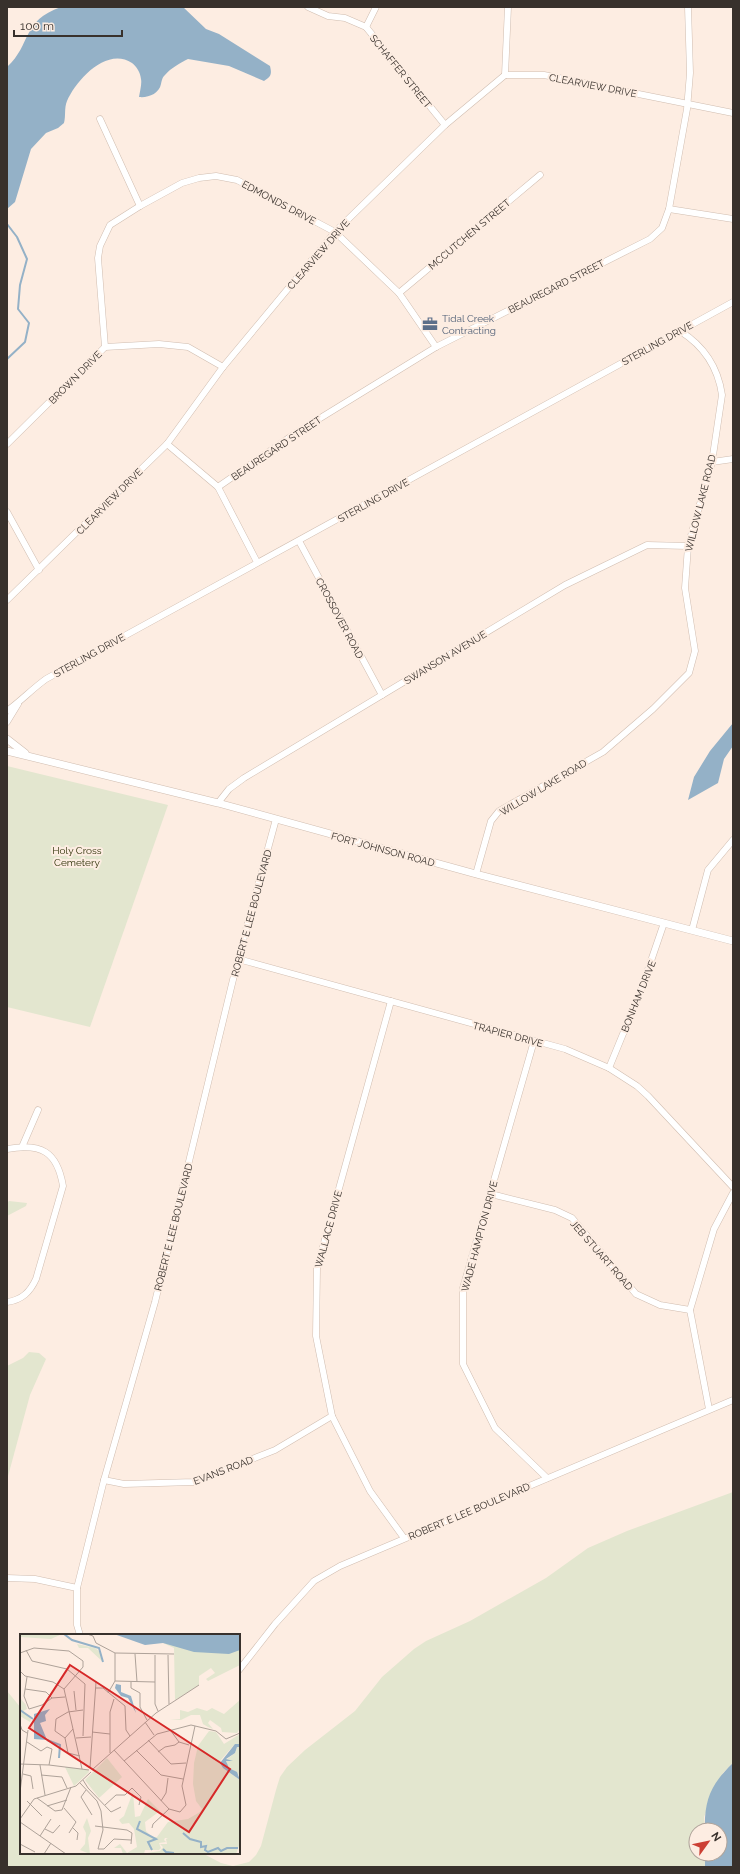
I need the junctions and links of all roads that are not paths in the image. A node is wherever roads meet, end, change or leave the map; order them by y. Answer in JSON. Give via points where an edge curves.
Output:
{"nodes":[{"id":1,"x":308,"y":7,"type":"edge"},
{"id":2,"x":376,"y":7,"type":"edge"},
{"id":3,"x":508,"y":7,"type":"edge"},
{"id":4,"x":688,"y":7,"type":"edge"},
{"id":5,"x":366,"y":27,"type":"junction"},
{"id":6,"x":505,"y":75,"type":"junction"},
{"id":7,"x":688,"y":104,"type":"junction"},
{"id":8,"x":733,"y":113,"type":"edge"},
{"id":9,"x":100,"y":119,"type":"dead end"},
{"id":10,"x":445,"y":125,"type":"junction"},
{"id":11,"x":540,"y":175,"type":"dead end"},
{"id":12,"x":140,"y":206,"type":"junction"},
{"id":13,"x":669,"y":209,"type":"junction"},
{"id":14,"x":733,"y":219,"type":"edge"},
{"id":15,"x":335,"y":232,"type":"junction"},
{"id":16,"x":398,"y":293,"type":"junction"},
{"id":17,"x":733,"y":302,"type":"edge"},
{"id":18,"x":680,"y":331,"type":"junction"},
{"id":19,"x":105,"y":347,"type":"junction"},
{"id":20,"x":436,"y":347,"type":"junction"},
{"id":21,"x":223,"y":367,"type":"junction"},
{"id":22,"x":7,"y":444,"type":"edge"},
{"id":23,"x":167,"y":444,"type":"junction"},
{"id":24,"x":733,"y":459,"type":"edge"},
{"id":25,"x":712,"y":462,"type":"junction"},
{"id":26,"x":218,"y":487,"type":"junction"},
{"id":27,"x":7,"y":512,"type":"edge"},
{"id":28,"x":299,"y":541,"type":"junction"},
{"id":29,"x":688,"y":546,"type":"junction"},
{"id":30,"x":257,"y":562,"type":"junction"},
{"id":31,"x":39,"y":570,"type":"junction"},
{"id":32,"x":7,"y":600,"type":"edge"},
{"id":33,"x":382,"y":695,"type":"junction"},
{"id":34,"x":18,"y":704,"type":"junction"},
{"id":35,"x":7,"y":711,"type":"edge"},
{"id":36,"x":7,"y":722,"type":"edge"},
{"id":37,"x":7,"y":739,"type":"edge"},
{"id":38,"x":7,"y":751,"type":"edge"},
{"id":39,"x":32,"y":757,"type":"junction"},
{"id":40,"x":218,"y":803,"type":"junction"},
{"id":41,"x":276,"y":819,"type":"junction"},
{"id":42,"x":733,"y":840,"type":"edge"},
{"id":43,"x":476,"y":874,"type":"junction"},
{"id":44,"x":664,"y":923,"type":"junction"},
{"id":45,"x":692,"y":930,"type":"junction"},
{"id":46,"x":733,"y":941,"type":"edge"},
{"id":47,"x":238,"y":959,"type":"junction"},
{"id":48,"x":391,"y":1002,"type":"junction"},
{"id":49,"x":534,"y":1041,"type":"junction"},
{"id":50,"x":609,"y":1068,"type":"junction"},
{"id":51,"x":38,"y":1110,"type":"dead end"},
{"id":52,"x":22,"y":1146,"type":"junction"},
{"id":53,"x":7,"y":1149,"type":"edge"},
{"id":54,"x":733,"y":1187,"type":"edge"},
{"id":55,"x":733,"y":1193,"type":"edge"},
{"id":56,"x":491,"y":1194,"type":"junction"},
{"id":57,"x":7,"y":1302,"type":"edge"},
{"id":58,"x":690,"y":1310,"type":"junction"},
{"id":59,"x":733,"y":1400,"type":"edge"},
{"id":60,"x":709,"y":1409,"type":"junction"},
{"id":61,"x":332,"y":1416,"type":"junction"},
{"id":62,"x":547,"y":1478,"type":"junction"},
{"id":63,"x":104,"y":1480,"type":"junction"},
{"id":64,"x":404,"y":1538,"type":"junction"},
{"id":65,"x":7,"y":1578,"type":"edge"},
{"id":66,"x":77,"y":1588,"type":"junction"},
{"id":67,"x":80,"y":1634,"type":"edge"},
{"id":68,"x":240,"y":1669,"type":"edge"}],
"edges":[{"from":1,"to":5,"type":"street","name":"SCHAFFER STREET"},
{"from":2,"to":5,"type":"street"},
{"from":3,"to":6,"type":"street"},
{"from":4,"to":7,"type":"street","name":"BEAUREGARD STREET"},
{"from":5,"to":10,"type":"street","name":"SCHAFFER STREET"},
{"from":6,"to":7,"type":"street","name":"CLEARVIEW DRIVE","via":[[544,75]]},
{"from":6,"to":10,"type":"street","name":"CLEARVIEW DRIVE"},
{"from":7,"to":8,"type":"street","name":"CLEARVIEW DRIVE"},
{"from":7,"to":13,"type":"street","name":"BEAUREGARD STREET"},
{"from":9,"to":12,"type":"street"},
{"from":10,"to":15,"type":"street","name":"CLEARVIEW DRIVE"},
{"from":11,"to":16,"type":"street","name":"MCCUTCHEN STREET"},
{"from":12,"to":15,"type":"street","name":"EDMONDS DRIVE","via":[[182,182],[216,176],[237,180]]},
{"from":12,"to":19,"type":"street","name":"EDMONDS DRIVE","via":[[110,225],[100,246],[98,273]]},
{"from":13,"to":14,"type":"street"},
{"from":13,"to":20,"type":"street","name":"BEAUREGARD STREET","via":[[662,228],[650,239]]},
{"from":15,"to":16,"type":"street","name":"EDMONDS DRIVE"},
{"from":15,"to":21,"type":"street","name":"CLEARVIEW DRIVE"},
{"from":16,"to":20,"type":"street","name":"EDMONDS DRIVE"},
{"from":17,"to":18,"type":"street","name":"STERLING DRIVE"},
{"from":18,"to":25,"type":"street","name":"WILLOW LAKE ROAD","via":[[705,352],[721,384],[722,395]]},
{"from":18,"to":28,"type":"street","name":"STERLING DRIVE"},
{"from":19,"to":21,"type":"street","name":"BROWN DRIVE","via":[[159,344],[188,347]]},
{"from":19,"to":22,"type":"street","name":"BROWN DRIVE"},
{"from":20,"to":26,"type":"street","name":"BEAUREGARD STREET","via":[[296,433]]},
{"from":21,"to":23,"type":"street","name":"CLEARVIEW DRIVE"},
{"from":23,"to":26,"type":"street"},
{"from":23,"to":31,"type":"street","name":"CLEARVIEW DRIVE"},
{"from":24,"to":25,"type":"street"},
{"from":25,"to":29,"type":"street","name":"WILLOW LAKE ROAD"},
{"from":26,"to":30,"type":"street"},
{"from":27,"to":31,"type":"street"},
{"from":28,"to":30,"type":"street","name":"STERLING DRIVE"},
{"from":28,"to":33,"type":"street","name":"CROSSOVER ROAD"},
{"from":29,"to":33,"type":"street","name":"SWANSON AVENUE","via":[[647,545],[565,584]]},
{"from":29,"to":43,"type":"street","name":"WILLOW LAKE ROAD","via":[[685,588],[695,651],[689,673],[653,709],[603,752],[498,811],[492,821]]},
{"from":30,"to":34,"type":"street","name":"STERLING DRIVE","via":[[46,679]]},
{"from":31,"to":32,"type":"street","name":"CLEARVIEW DRIVE"},
{"from":33,"to":40,"type":"street","name":"SWANSON AVENUE","via":[[237,782]]},
{"from":34,"to":35,"type":"street","name":"STERLING DRIVE"},
{"from":34,"to":36,"type":"street","name":"STERLING DRIVE"},
{"from":37,"to":39,"type":"street","name":"FORT JOHNSON ROAD"},
{"from":38,"to":39,"type":"street","name":"FORT JOHNSON ROAD"},
{"from":39,"to":40,"type":"street","name":"FORT JOHNSON ROAD"},
{"from":40,"to":41,"type":"street","name":"FORT JOHNSON ROAD"},
{"from":41,"to":43,"type":"street","name":"FORT JOHNSON ROAD"},
{"from":41,"to":47,"type":"street","name":"ROBERT E LEE BOULEVARD"},
{"from":42,"to":45,"type":"street","via":[[708,870]]},
{"from":43,"to":44,"type":"street","name":"FORT JOHNSON ROAD"},
{"from":44,"to":45,"type":"street","name":"FORT JOHNSON ROAD"},
{"from":44,"to":50,"type":"street","name":"BONHAM DRIVE","via":[[641,990]]},
{"from":45,"to":46,"type":"street","name":"FORT JOHNSON ROAD"},
{"from":47,"to":48,"type":"street","name":"TRAPIER DRIVE"},
{"from":47,"to":63,"type":"street","name":"ROBERT E LEE BOULEVARD","via":[[155,1302]]},
{"from":48,"to":49,"type":"street","name":"TRAPIER DRIVE"},
{"from":48,"to":61,"type":"street","name":"WALLACE DRIVE","via":[[317,1268],[316,1336]]},
{"from":49,"to":50,"type":"street","name":"TRAPIER DRIVE","via":[[565,1049]]},
{"from":49,"to":56,"type":"street","name":"WADE HAMPTON DRIVE"},
{"from":50,"to":54,"type":"street","name":"TRAPIER DRIVE","via":[[625,1077],[648,1096]]},
{"from":51,"to":52,"type":"street"},
{"from":52,"to":53,"type":"street"},
{"from":52,"to":57,"type":"street","via":[[39,1148],[50,1155],[60,1170],[63,1186],[32,1289],[16,1301]]},
{"from":55,"to":58,"type":"street","via":[[714,1229]]},
{"from":56,"to":58,"type":"street","name":"JEB STUART ROAD","via":[[555,1210],[572,1218],[636,1294],[660,1305]]},
{"from":56,"to":62,"type":"street","name":"WADE HAMPTON DRIVE","via":[[463,1288],[463,1364],[495,1428]]},
{"from":58,"to":60,"type":"street"},
{"from":59,"to":60,"type":"street","name":"ROBERT E LEE BOULEVARD"},
{"from":60,"to":62,"type":"street","name":"ROBERT E LEE BOULEVARD"},
{"from":61,"to":63,"type":"street","name":"EVANS ROAD","via":[[274,1450],[194,1482],[124,1484]]},
{"from":61,"to":64,"type":"street","name":"WALLACE DRIVE","via":[[370,1491]]},
{"from":62,"to":64,"type":"street","name":"ROBERT E LEE BOULEVARD"},
{"from":63,"to":66,"type":"street","name":"ROBERT E LEE BOULEVARD"},
{"from":64,"to":68,"type":"street","name":"ROBERT E LEE BOULEVARD","via":[[340,1566],[314,1581],[275,1624]]},
{"from":65,"to":66,"type":"street","via":[[35,1579]]},
{"from":66,"to":67,"type":"street","name":"ROBERT E LEE BOULEVARD","via":[[77,1625]]}]}
